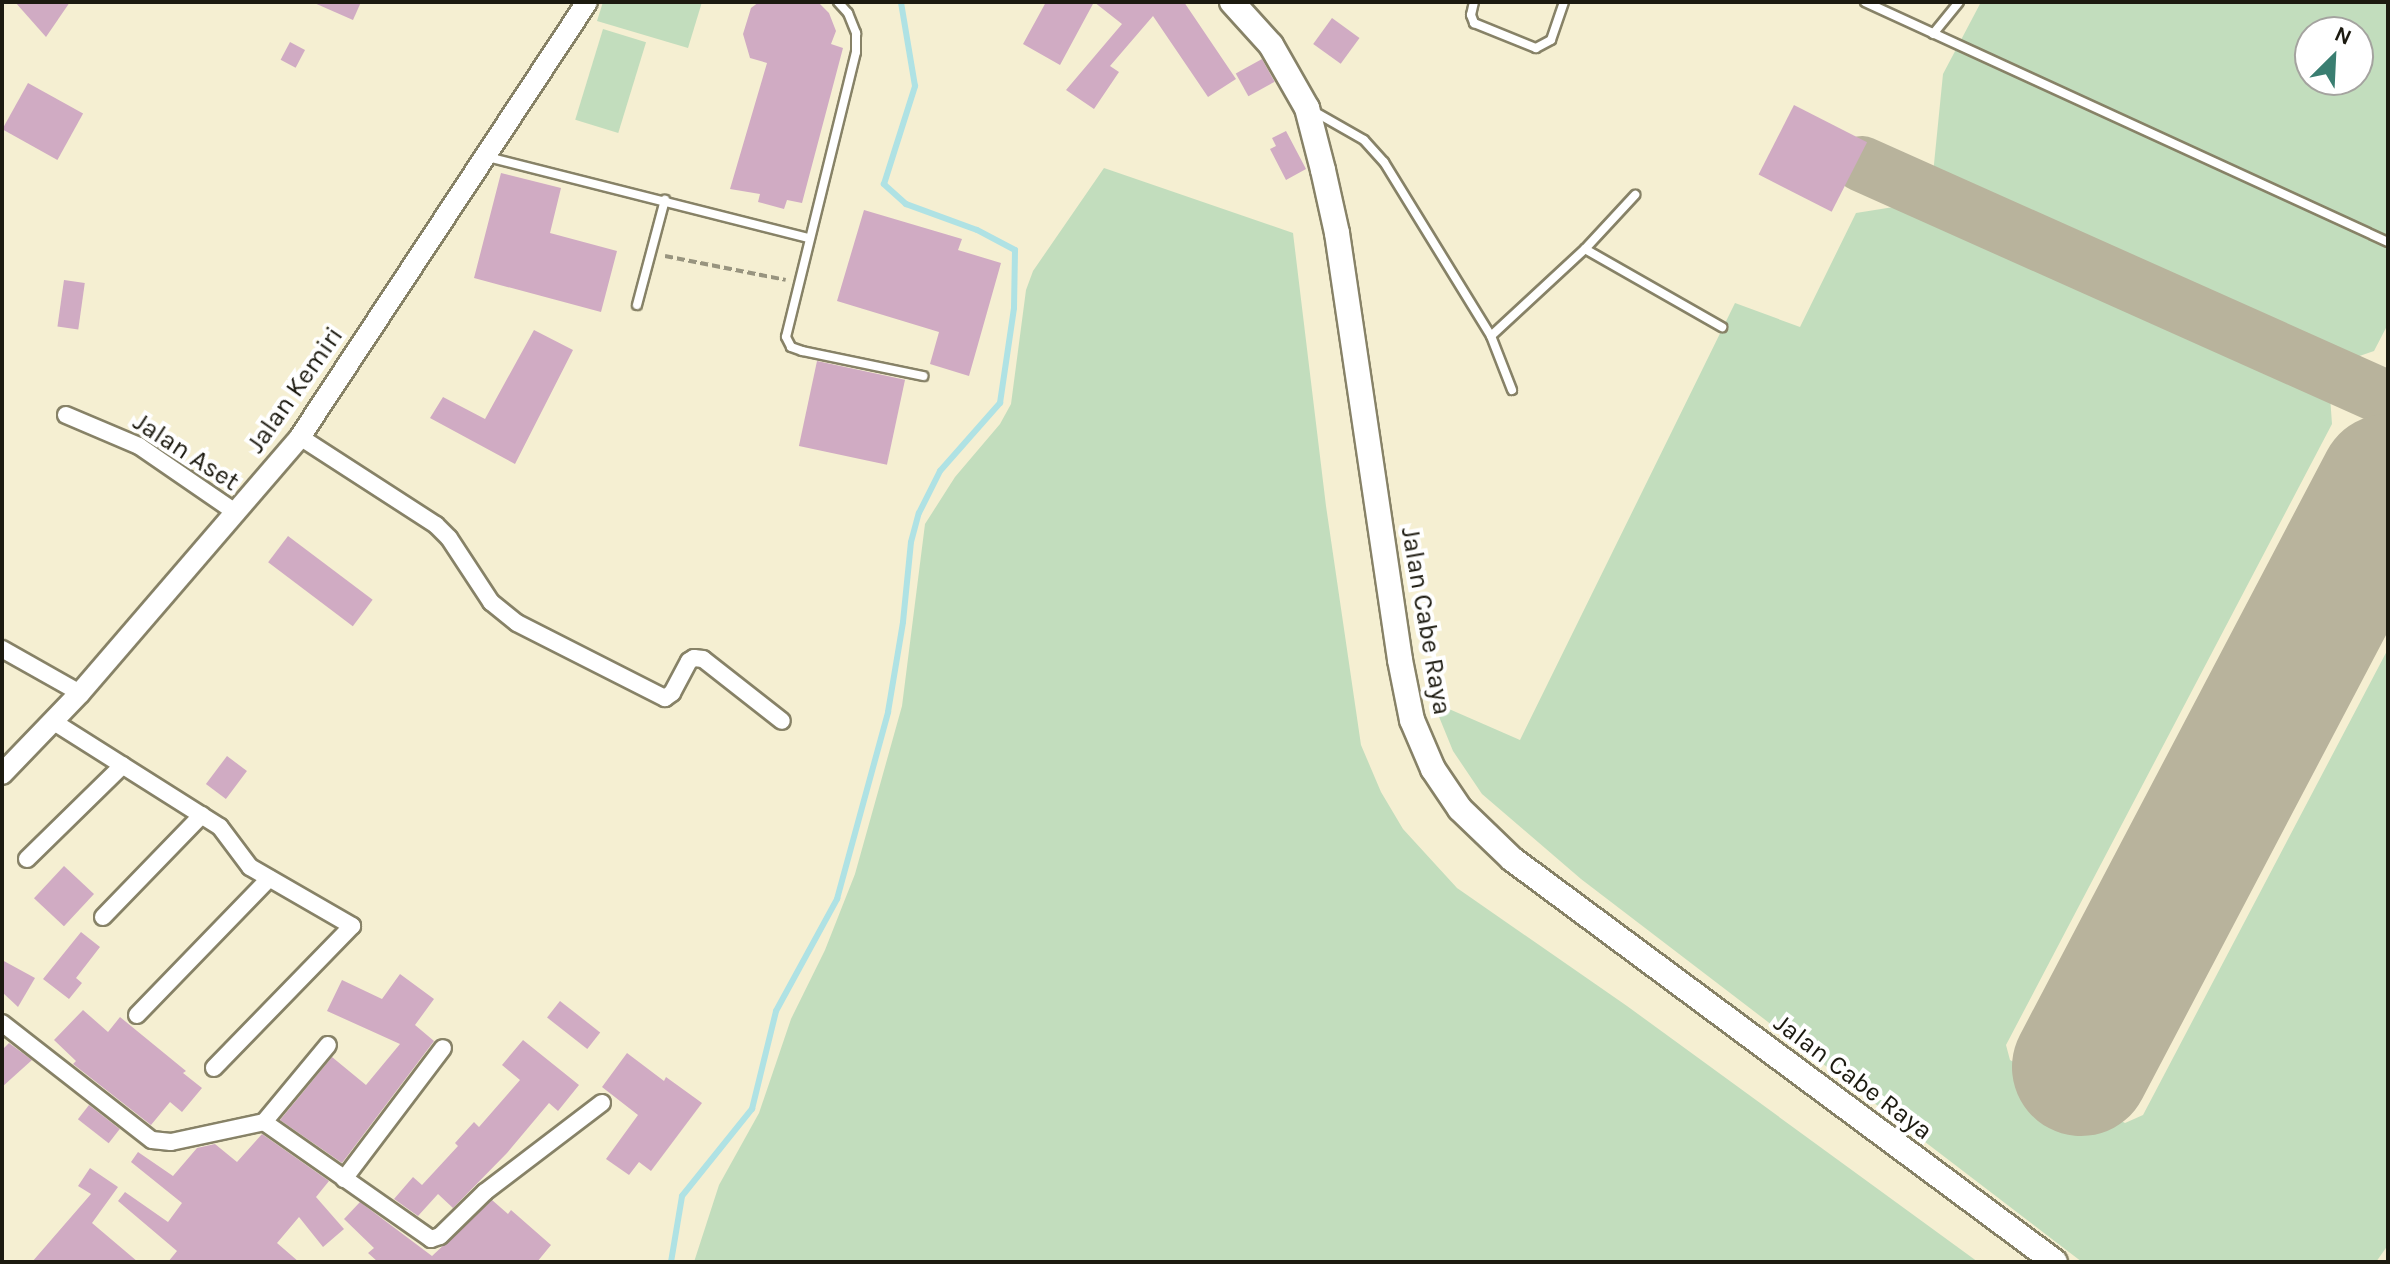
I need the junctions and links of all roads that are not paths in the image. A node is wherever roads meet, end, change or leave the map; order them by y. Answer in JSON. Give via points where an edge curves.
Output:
{"nodes":[{"id":1,"x":587,"y":2,"type":"edge"},
{"id":2,"x":838,"y":2,"type":"edge"},
{"id":3,"x":1232,"y":2,"type":"edge"},
{"id":4,"x":1474,"y":2,"type":"edge"},
{"id":5,"x":1564,"y":2,"type":"edge"},
{"id":6,"x":1865,"y":2,"type":"edge"},
{"id":7,"x":1959,"y":2,"type":"edge"},
{"id":8,"x":1933,"y":34,"type":"junction"},
{"id":9,"x":1307,"y":108,"type":"junction"},
{"id":10,"x":483,"y":156,"type":"junction"},
{"id":11,"x":1635,"y":195,"type":"dead end"},
{"id":12,"x":665,"y":200,"type":"junction"},
{"id":13,"x":809,"y":238,"type":"junction"},
{"id":14,"x":2388,"y":242,"type":"edge"},
{"id":15,"x":1585,"y":249,"type":"junction"},
{"id":16,"x":637,"y":305,"type":"dead end"},
{"id":17,"x":1722,"y":327,"type":"dead end"},
{"id":18,"x":1491,"y":336,"type":"junction"},
{"id":19,"x":923,"y":376,"type":"dead end"},
{"id":20,"x":1512,"y":390,"type":"dead end"},
{"id":21,"x":66,"y":415,"type":"dead end"},
{"id":22,"x":300,"y":437,"type":"junction"},
{"id":23,"x":235,"y":512,"type":"junction"},
{"id":24,"x":2,"y":649,"type":"edge"},
{"id":25,"x":80,"y":693,"type":"junction"},
{"id":26,"x":782,"y":721,"type":"dead end"},
{"id":27,"x":54,"y":722,"type":"junction"},
{"id":28,"x":123,"y":765,"type":"junction"},
{"id":29,"x":2,"y":774,"type":"edge"},
{"id":30,"x":202,"y":815,"type":"junction"},
{"id":31,"x":27,"y":859,"type":"dead end"},
{"id":32,"x":269,"y":879,"type":"junction"},
{"id":33,"x":103,"y":917,"type":"dead end"},
{"id":34,"x":137,"y":1015,"type":"dead end"},
{"id":35,"x":2,"y":1023,"type":"edge"},
{"id":36,"x":328,"y":1045,"type":"dead end"},
{"id":37,"x":443,"y":1048,"type":"dead end"},
{"id":38,"x":214,"y":1068,"type":"dead end"},
{"id":39,"x":602,"y":1103,"type":"dead end"},
{"id":40,"x":264,"y":1122,"type":"junction"},
{"id":41,"x":344,"y":1179,"type":"junction"},
{"id":42,"x":2055,"y":1262,"type":"edge"}],
"edges":[{"from":1,"to":10,"type":"street","name":"Jalan Kemiri"},
{"from":2,"to":13,"type":"lane","via":[[856,33],[856,52]]},
{"from":3,"to":9,"type":"main road","name":"Jalan Cabe Raya","via":[[1271,45]]},
{"from":4,"to":5,"type":"lane","via":[[1474,23],[1536,48],[1551,40]]},
{"from":6,"to":8,"type":"lane"},
{"from":7,"to":8,"type":"lane"},
{"from":8,"to":14,"type":"lane"},
{"from":9,"to":18,"type":"lane","via":[[1364,140],[1384,162]]},
{"from":9,"to":42,"type":"main road","name":"Jalan Cabe Raya","via":[[1337,233],[1400,660],[1412,720],[1433,769],[1460,809],[1512,859]]},
{"from":10,"to":12,"type":"lane"},
{"from":10,"to":22,"type":"street","name":"Jalan Kemiri"},
{"from":11,"to":15,"type":"lane"},
{"from":12,"to":13,"type":"lane"},
{"from":12,"to":16,"type":"lane"},
{"from":13,"to":19,"type":"lane","via":[[786,337],[791,347]]},
{"from":15,"to":17,"type":"lane"},
{"from":15,"to":18,"type":"lane"},
{"from":18,"to":20,"type":"lane"},
{"from":21,"to":23,"type":"street","name":"Jalan Aset","via":[[139,446]]},
{"from":22,"to":23,"type":"street","name":"Jalan Kemiri"},
{"from":22,"to":26,"type":"street","via":[[436,525],[491,602],[517,623],[665,698],[689,661],[703,659]]},
{"from":23,"to":25,"type":"street","name":"Jalan Kemiri"},
{"from":24,"to":25,"type":"street"},
{"from":25,"to":27,"type":"street","name":"Jalan Kemiri"},
{"from":27,"to":28,"type":"street"},
{"from":27,"to":29,"type":"street","name":"Jalan Kemiri"},
{"from":28,"to":30,"type":"street"},
{"from":28,"to":31,"type":"street"},
{"from":30,"to":32,"type":"street","via":[[220,827],[250,867]]},
{"from":30,"to":33,"type":"street"},
{"from":32,"to":34,"type":"street"},
{"from":32,"to":38,"type":"street","via":[[352,926]]},
{"from":35,"to":40,"type":"street","via":[[152,1140],[171,1142]]},
{"from":36,"to":40,"type":"street"},
{"from":37,"to":41,"type":"street"},
{"from":39,"to":41,"type":"street","via":[[485,1192],[436,1239]]},
{"from":40,"to":41,"type":"street"}]}
